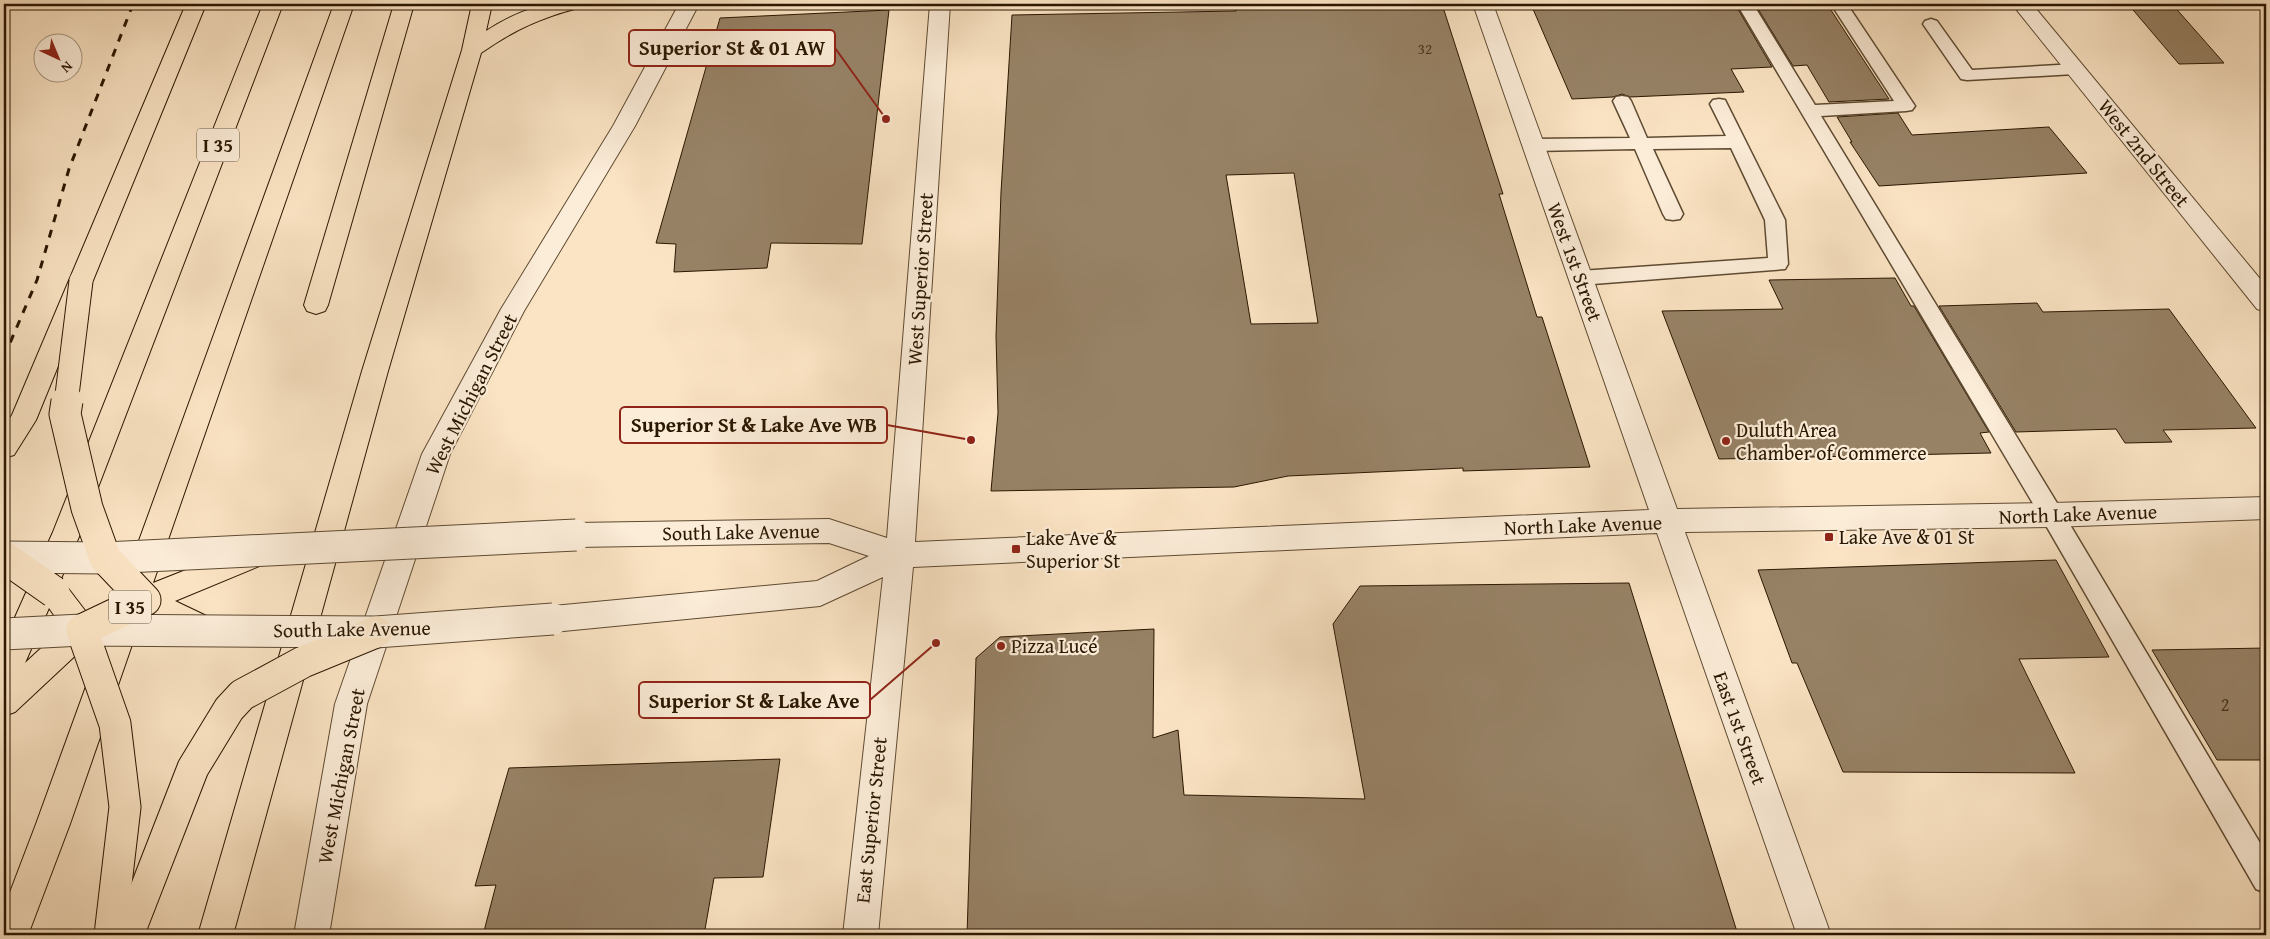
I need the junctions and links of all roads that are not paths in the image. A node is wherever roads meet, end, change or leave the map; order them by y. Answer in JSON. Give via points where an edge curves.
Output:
{"nodes":[{"id":1,"x":273,"y":4,"type":"edge"},
{"id":2,"x":344,"y":4,"type":"edge"},
{"id":3,"x":404,"y":4,"type":"edge"},
{"id":4,"x":482,"y":4,"type":"edge"},
{"id":5,"x":571,"y":4,"type":"edge"},
{"id":6,"x":689,"y":4,"type":"edge"},
{"id":7,"x":940,"y":4,"type":"edge"},
{"id":8,"x":1483,"y":4,"type":"edge"},
{"id":9,"x":1745,"y":4,"type":"edge"},
{"id":10,"x":1839,"y":4,"type":"edge"},
{"id":11,"x":2022,"y":4,"type":"edge"},
{"id":12,"x":194,"y":9,"type":"edge"},
{"id":13,"x":1931,"y":24,"type":"dead end"},
{"id":14,"x":472,"y":50,"type":"junction"},
{"id":15,"x":2075,"y":69,"type":"junction"},
{"id":16,"x":1622,"y":101,"type":"dead end"},
{"id":17,"x":1719,"y":104,"type":"dead end"},
{"id":18,"x":1809,"y":111,"type":"junction"},
{"id":19,"x":1738,"y":142,"type":"junction"},
{"id":20,"x":1641,"y":143,"type":"junction"},
{"id":21,"x":1533,"y":145,"type":"junction"},
{"id":22,"x":1673,"y":214,"type":"dead end"},
{"id":23,"x":1580,"y":278,"type":"junction"},
{"id":24,"x":81,"y":281,"type":"junction"},
{"id":25,"x":2266,"y":303,"type":"edge"},
{"id":26,"x":316,"y":306,"type":"dead end"},
{"id":27,"x":4,"y":447,"type":"edge"},
{"id":28,"x":2266,"y":508,"type":"edge"},
{"id":29,"x":2052,"y":515,"type":"junction"},
{"id":30,"x":1666,"y":521,"type":"junction"},
{"id":31,"x":265,"y":550,"type":"junction"},
{"id":32,"x":900,"y":555,"type":"junction"},
{"id":33,"x":4,"y":557,"type":"edge"},
{"id":34,"x":105,"y":558,"type":"junction"},
{"id":35,"x":144,"y":600,"type":"junction"},
{"id":36,"x":82,"y":630,"type":"junction"},
{"id":37,"x":208,"y":631,"type":"junction"},
{"id":38,"x":376,"y":632,"type":"junction"},
{"id":39,"x":4,"y":634,"type":"edge"},
{"id":40,"x":4,"y":676,"type":"edge"},
{"id":41,"x":4,"y":702,"type":"edge"},
{"id":42,"x":2266,"y":879,"type":"edge"},
{"id":43,"x":11,"y":935,"type":"edge"},
{"id":44,"x":110,"y":935,"type":"edge"},
{"id":45,"x":128,"y":935,"type":"edge"},
{"id":46,"x":215,"y":935,"type":"edge"},
{"id":47,"x":311,"y":935,"type":"edge"},
{"id":48,"x":860,"y":935,"type":"edge"},
{"id":49,"x":1814,"y":935,"type":"edge"}],
"edges":[{"from":1,"to":40,"type":"highway","number":"I 35","via":[[71,523]]},
{"from":2,"to":43,"type":"highway","number":"I 35"},
{"from":3,"to":26,"type":"highway"},
{"from":4,"to":14,"type":"highway"},
{"from":5,"to":14,"type":"highway","via":[[525,16]]},
{"from":6,"to":47,"type":"street","name":"West Michigan Street","via":[[624,126],[513,310],[436,454],[351,704]]},
{"from":7,"to":32,"type":"street","name":"West Superior Street"},
{"from":8,"to":21,"type":"street","name":"West 1st Street"},
{"from":9,"to":18,"type":"lane"},
{"from":10,"to":18,"type":"lane","via":[[1906,106]]},
{"from":11,"to":15,"type":"street","name":"West 2nd Street"},
{"from":12,"to":24,"type":"highway"},
{"from":13,"to":15,"type":"lane","via":[[1967,75]]},
{"from":14,"to":46,"type":"highway","via":[[378,362]]},
{"from":15,"to":25,"type":"street","name":"West 2nd Street"},
{"from":16,"to":20,"type":"lane"},
{"from":17,"to":19,"type":"lane"},
{"from":18,"to":29,"type":"lane"},
{"from":19,"to":20,"type":"lane"},
{"from":19,"to":23,"type":"lane","via":[[1775,220],[1778,264]]},
{"from":20,"to":21,"type":"lane"},
{"from":20,"to":22,"type":"lane"},
{"from":21,"to":23,"type":"street","name":"West 1st Street"},
{"from":23,"to":30,"type":"street","name":"West 1st Street"},
{"from":24,"to":27,"type":"highway","bridge":true,"via":[[23,420]]},
{"from":24,"to":34,"type":"highway","bridge":true,"via":[[65,414],[87,508]]},
{"from":28,"to":29,"type":"street","name":"North Lake Avenue"},
{"from":29,"to":30,"type":"street","name":"North Lake Avenue"},
{"from":29,"to":42,"type":"lane"},
{"from":30,"to":32,"type":"street","name":"North Lake Avenue"},
{"from":30,"to":49,"type":"street","name":"East 1st Street"},
{"from":31,"to":32,"type":"street","name":"South Lake Avenue","bridge":true,"via":[[576,535],[828,531]]},
{"from":31,"to":34,"type":"street","name":"South Lake Avenue","bridge":true},
{"from":31,"to":35,"type":"highway","bridge":true},
{"from":32,"to":38,"type":"street","name":"South Lake Avenue","bridge":true,"via":[[820,593],[553,619]]},
{"from":32,"to":48,"type":"street","name":"East Superior Street"},
{"from":33,"to":34,"type":"street","name":"South Lake Avenue","bridge":true},
{"from":33,"to":36,"type":"highway","bridge":true,"via":[[54,592]]},
{"from":34,"to":35,"type":"highway","bridge":true},
{"from":35,"to":36,"type":"highway","bridge":true},
{"from":35,"to":37,"type":"highway","bridge":true},
{"from":36,"to":37,"type":"street","name":"South Lake Avenue","bridge":true},
{"from":36,"to":39,"type":"street","name":"South Lake Avenue","bridge":true},
{"from":36,"to":41,"type":"highway"},
{"from":36,"to":44,"type":"highway","bridge":true,"via":[[116,724],[125,807]]},
{"from":37,"to":38,"type":"street","name":"South Lake Avenue","bridge":true},
{"from":38,"to":45,"type":"highway","bridge":true,"via":[[303,662],[242,695],[229,708],[193,768]]}]}
